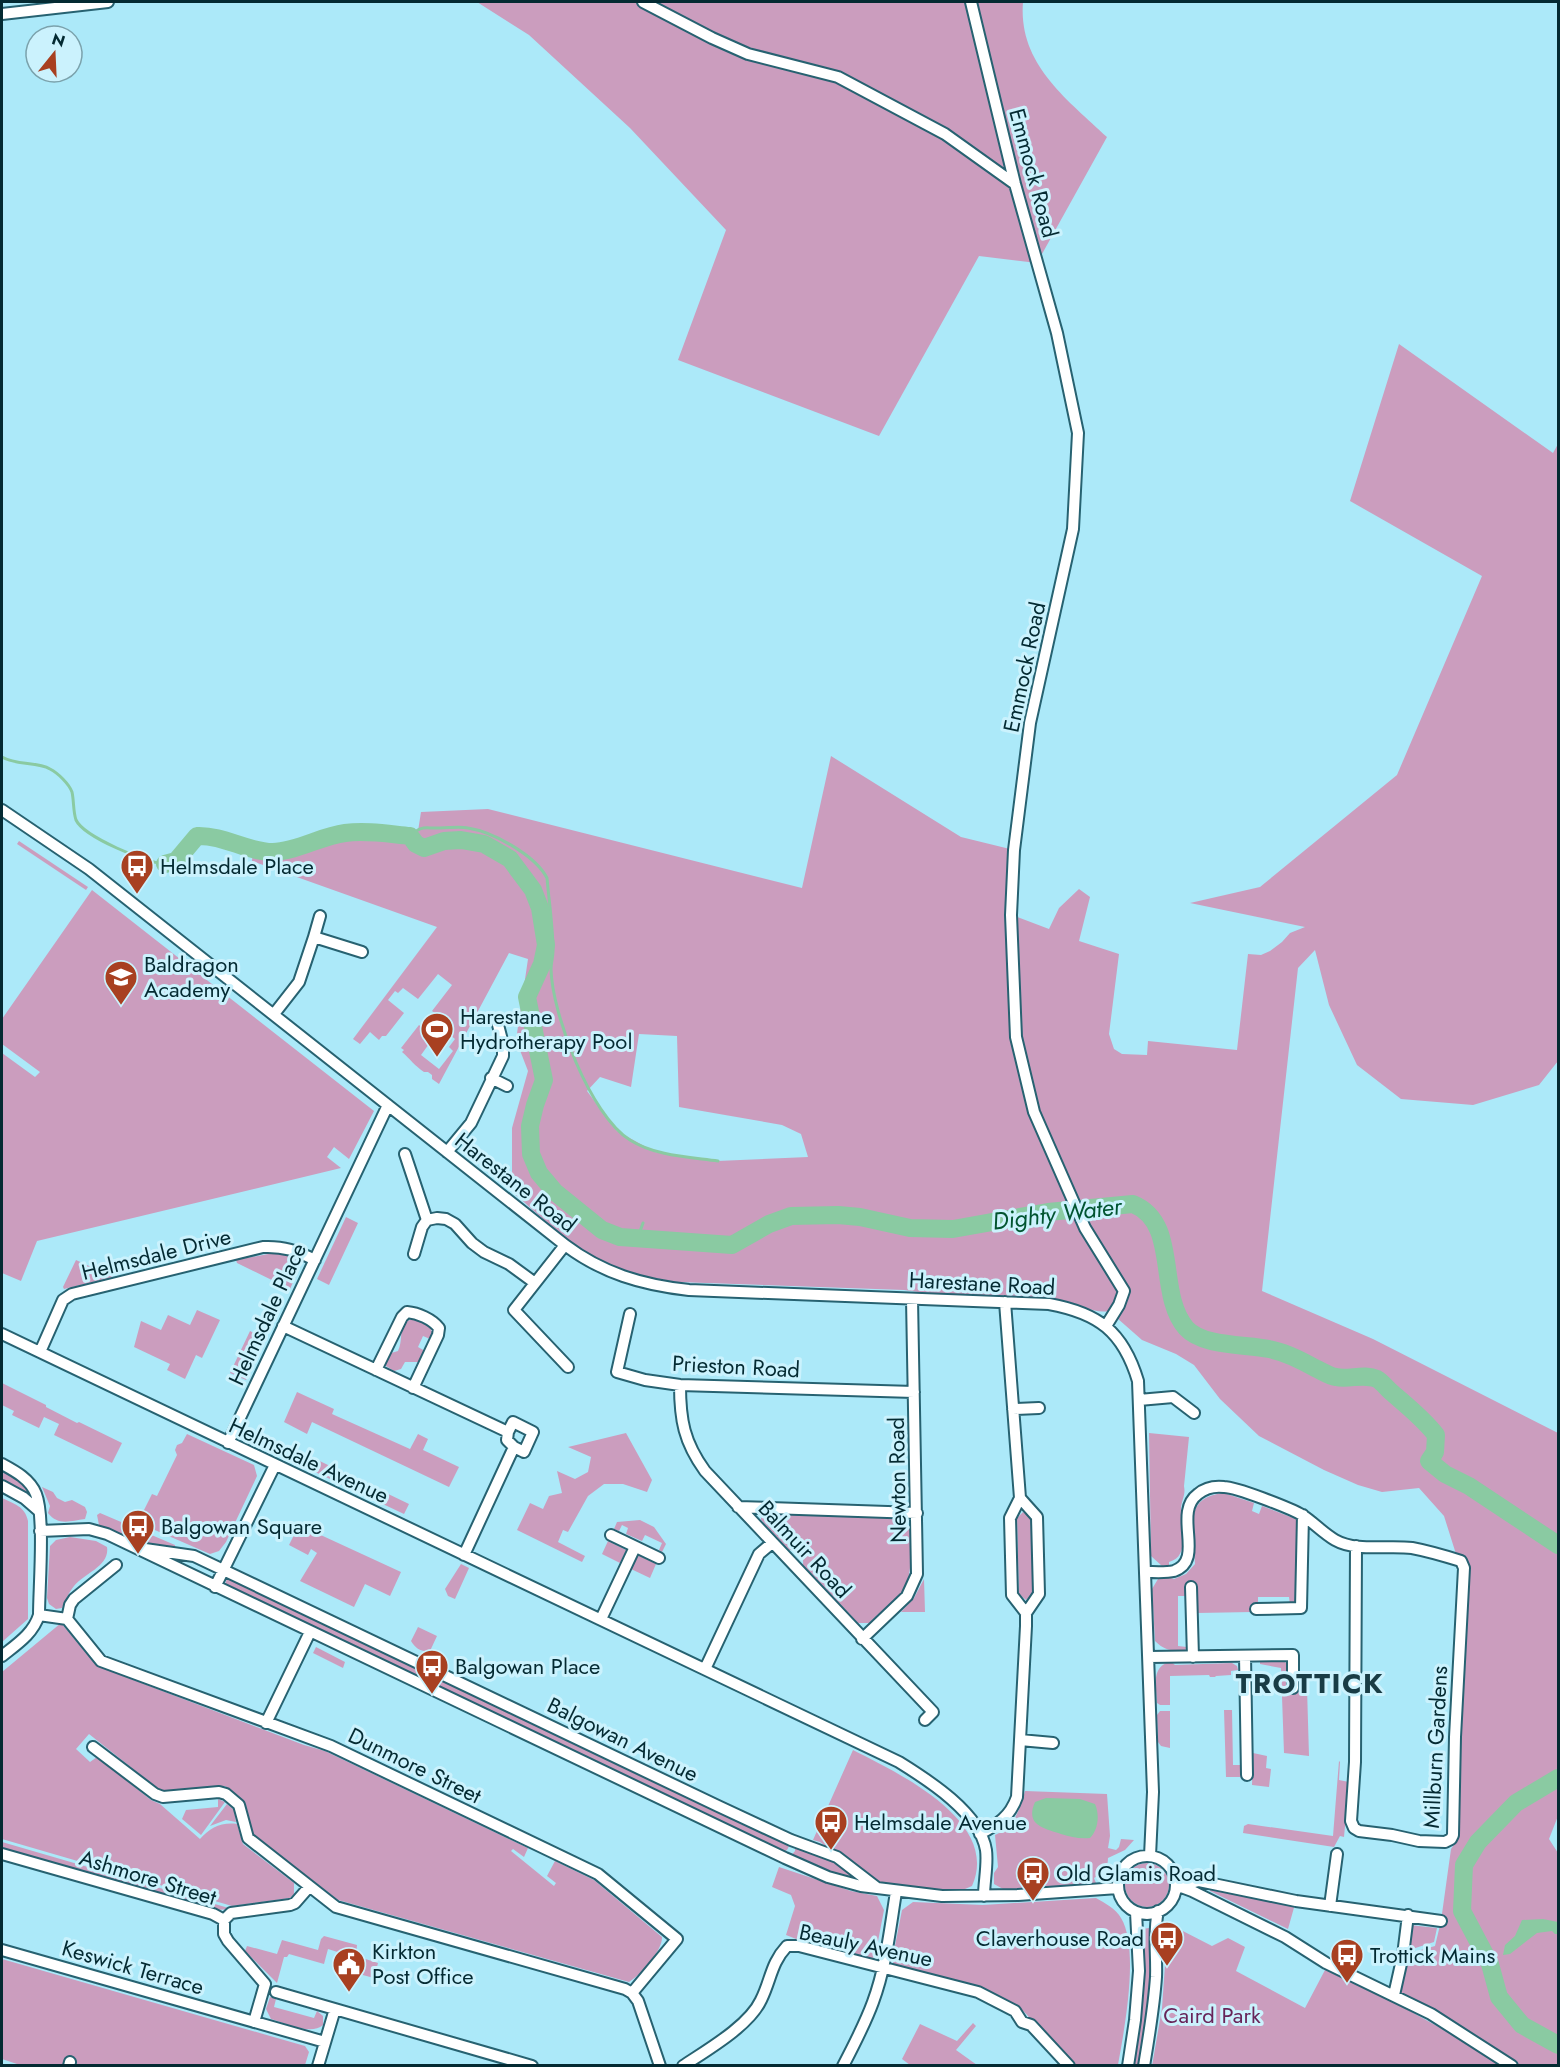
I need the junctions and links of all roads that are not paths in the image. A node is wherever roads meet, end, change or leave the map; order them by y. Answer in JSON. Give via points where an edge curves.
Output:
{"nodes":[{"id":1,"x":108,"y":2,"type":"edge"},
{"id":2,"x":643,"y":2,"type":"edge"},
{"id":3,"x":971,"y":2,"type":"edge"},
{"id":4,"x":2,"y":14,"type":"edge"},
{"id":5,"x":1015,"y":184,"type":"junction"},
{"id":6,"x":2,"y":810,"type":"edge"},
{"id":7,"x":320,"y":916,"type":"dead end"},
{"id":8,"x":314,"y":937,"type":"junction"},
{"id":9,"x":362,"y":952,"type":"dead end"},
{"id":10,"x":273,"y":1014,"type":"junction"},
{"id":11,"x":497,"y":1021,"type":"dead end"},
{"id":12,"x":491,"y":1078,"type":"junction"},
{"id":13,"x":507,"y":1086,"type":"dead end"},
{"id":14,"x":388,"y":1105,"type":"junction"},
{"id":15,"x":447,"y":1152,"type":"junction"},
{"id":16,"x":405,"y":1154,"type":"dead end"},
{"id":17,"x":428,"y":1220,"type":"junction"},
{"id":18,"x":565,"y":1245,"type":"junction"},
{"id":19,"x":414,"y":1254,"type":"dead end"},
{"id":20,"x":315,"y":1260,"type":"junction"},
{"id":21,"x":535,"y":1283,"type":"junction"},
{"id":22,"x":912,"y":1299,"type":"junction"},
{"id":23,"x":1005,"y":1302,"type":"junction"},
{"id":24,"x":630,"y":1314,"type":"dead end"},
{"id":25,"x":283,"y":1326,"type":"junction"},
{"id":26,"x":1106,"y":1326,"type":"junction"},
{"id":27,"x":2,"y":1334,"type":"edge"},
{"id":28,"x":40,"y":1352,"type":"junction"},
{"id":29,"x":568,"y":1367,"type":"dead end"},
{"id":30,"x":376,"y":1370,"type":"junction"},
{"id":31,"x":680,"y":1385,"type":"junction"},
{"id":32,"x":413,"y":1388,"type":"junction"},
{"id":33,"x":914,"y":1392,"type":"junction"},
{"id":34,"x":1139,"y":1400,"type":"junction"},
{"id":35,"x":1039,"y":1408,"type":"dead end"},
{"id":36,"x":1013,"y":1409,"type":"junction"},
{"id":37,"x":1194,"y":1413,"type":"dead end"},
{"id":38,"x":508,"y":1432,"type":"junction"},
{"id":39,"x":228,"y":1443,"type":"junction"},
{"id":40,"x":514,"y":1447,"type":"junction"},
{"id":41,"x":2,"y":1464,"type":"edge"},
{"id":42,"x":275,"y":1465,"type":"junction"},
{"id":43,"x":2,"y":1486,"type":"edge"},
{"id":44,"x":1020,"y":1498,"type":"junction"},
{"id":45,"x":738,"y":1507,"type":"junction"},
{"id":46,"x":39,"y":1511,"type":"junction"},
{"id":47,"x":917,"y":1513,"type":"junction"},
{"id":48,"x":1303,"y":1515,"type":"junction"},
{"id":49,"x":40,"y":1531,"type":"junction"},
{"id":50,"x":611,"y":1535,"type":"dead end"},
{"id":51,"x":772,"y":1543,"type":"junction"},
{"id":52,"x":635,"y":1546,"type":"junction"},
{"id":53,"x":1356,"y":1546,"type":"junction"},
{"id":54,"x":142,"y":1549,"type":"junction"},
{"id":55,"x":464,"y":1555,"type":"junction"},
{"id":56,"x":659,"y":1558,"type":"dead end"},
{"id":57,"x":116,"y":1565,"type":"dead end"},
{"id":58,"x":224,"y":1570,"type":"junction"},
{"id":59,"x":1146,"y":1572,"type":"junction"},
{"id":60,"x":215,"y":1587,"type":"junction"},
{"id":61,"x":1191,"y":1587,"type":"dead end"},
{"id":62,"x":1256,"y":1609,"type":"dead end"},
{"id":63,"x":1026,"y":1613,"type":"junction"},
{"id":64,"x":39,"y":1615,"type":"junction"},
{"id":65,"x":67,"y":1618,"type":"junction"},
{"id":66,"x":601,"y":1619,"type":"junction"},
{"id":67,"x":310,"y":1632,"type":"junction"},
{"id":68,"x":862,"y":1639,"type":"junction"},
{"id":69,"x":2,"y":1656,"type":"edge"},
{"id":70,"x":1245,"y":1656,"type":"junction"},
{"id":71,"x":1149,"y":1657,"type":"junction"},
{"id":72,"x":1193,"y":1657,"type":"junction"},
{"id":73,"x":705,"y":1669,"type":"junction"},
{"id":74,"x":1293,"y":1688,"type":"dead end"},
{"id":75,"x":925,"y":1720,"type":"dead end"},
{"id":76,"x":266,"y":1723,"type":"junction"},
{"id":77,"x":1020,"y":1740,"type":"junction"},
{"id":78,"x":1053,"y":1743,"type":"dead end"},
{"id":79,"x":93,"y":1747,"type":"dead end"},
{"id":80,"x":1247,"y":1775,"type":"dead end"},
{"id":81,"x":980,"y":1834,"type":"junction"},
{"id":82,"x":792,"y":1840,"type":"junction"},
{"id":83,"x":2,"y":1854,"type":"edge"},
{"id":84,"x":1337,"y":1854,"type":"dead end"},
{"id":85,"x":1150,"y":1856,"type":"junction"},
{"id":86,"x":785,"y":1858,"type":"junction"},
{"id":87,"x":1177,"y":1885,"type":"junction"},
{"id":88,"x":309,"y":1887,"type":"junction"},
{"id":89,"x":876,"y":1888,"type":"junction"},
{"id":90,"x":1118,"y":1888,"type":"junction"},
{"id":91,"x":896,"y":1892,"type":"junction"},
{"id":92,"x":984,"y":1896,"type":"junction"},
{"id":93,"x":1329,"y":1906,"type":"junction"},
{"id":94,"x":1158,"y":1911,"type":"junction"},
{"id":95,"x":1136,"y":1912,"type":"junction"},
{"id":96,"x":1408,"y":1915,"type":"junction"},
{"id":97,"x":224,"y":1920,"type":"junction"},
{"id":98,"x":1441,"y":1921,"type":"dead end"},
{"id":99,"x":2,"y":1950,"type":"edge"},
{"id":100,"x":883,"y":1967,"type":"junction"},
{"id":101,"x":276,"y":1992,"type":"dead end"},
{"id":102,"x":632,"y":1993,"type":"junction"},
{"id":103,"x":1394,"y":1995,"type":"junction"},
{"id":104,"x":335,"y":2009,"type":"junction"},
{"id":105,"x":254,"y":2022,"type":"junction"},
{"id":106,"x":325,"y":2042,"type":"junction"},
{"id":107,"x":318,"y":2066,"type":"edge"},
{"id":108,"x":532,"y":2066,"type":"edge"},
{"id":109,"x":660,"y":2066,"type":"edge"},
{"id":110,"x":683,"y":2066,"type":"edge"},
{"id":111,"x":843,"y":2066,"type":"edge"},
{"id":112,"x":1069,"y":2066,"type":"edge"},
{"id":113,"x":1128,"y":2066,"type":"edge"},
{"id":114,"x":1144,"y":2066,"type":"edge"},
{"id":115,"x":1512,"y":2066,"type":"edge"}],
"edges":[{"from":1,"to":4,"type":"street"},
{"from":2,"to":5,"type":"street","via":[[748,54],[838,77],[945,134]]},
{"from":3,"to":5,"type":"street","name":"Emmock Road"},
{"from":5,"to":26,"type":"street","name":"Emmock Road","via":[[1057,333],[1078,433],[1073,529],[1030,723],[1014,850],[1011,915],[1016,1037],[1034,1112],[1085,1228],[1124,1292]]},
{"from":6,"to":10,"type":"street","name":"Harestane Road","via":[[90,869]]},
{"from":7,"to":8,"type":"street"},
{"from":8,"to":9,"type":"street"},
{"from":8,"to":10,"type":"street","via":[[299,982]]},
{"from":10,"to":14,"type":"street","name":"Harestane Road"},
{"from":11,"to":12,"type":"street","via":[[504,1051]]},
{"from":12,"to":13,"type":"street"},
{"from":12,"to":15,"type":"street","via":[[471,1123]]},
{"from":14,"to":15,"type":"street","name":"Harestane Road"},
{"from":14,"to":20,"type":"street","name":"Helmsdale Place"},
{"from":15,"to":18,"type":"street","name":"Harestane Road"},
{"from":16,"to":17,"type":"street"},
{"from":17,"to":19,"type":"street"},
{"from":17,"to":21,"type":"street","via":[[437,1218],[455,1224],[484,1252],[509,1263]]},
{"from":18,"to":21,"type":"street"},
{"from":18,"to":22,"type":"street","name":"Harestane Road","via":[[604,1270],[660,1287]]},
{"from":20,"to":25,"type":"street","name":"Helmsdale Place"},
{"from":20,"to":28,"type":"street","name":"Helmsdale Drive","via":[[287,1248],[263,1247],[72,1294],[63,1300]]},
{"from":21,"to":29,"type":"street","via":[[513,1310]]},
{"from":22,"to":23,"type":"street","name":"Harestane Road"},
{"from":22,"to":33,"type":"street","name":"Newton Road"},
{"from":23,"to":26,"type":"street","name":"Harestane Road","via":[[1071,1308]]},
{"from":23,"to":36,"type":"street"},
{"from":24,"to":31,"type":"street","name":"Prieston Road","via":[[617,1372]]},
{"from":25,"to":30,"type":"street"},
{"from":25,"to":39,"type":"street","name":"Helmsdale Place"},
{"from":26,"to":34,"type":"street","via":[[1132,1361]]},
{"from":27,"to":28,"type":"street","name":"Helmsdale Avenue"},
{"from":28,"to":39,"type":"street","name":"Helmsdale Avenue"},
{"from":30,"to":32,"type":"street"},
{"from":30,"to":32,"type":"street","via":[[402,1317],[414,1312],[440,1328]]},
{"from":31,"to":33,"type":"street","name":"Prieston Road"},
{"from":31,"to":45,"type":"street","name":"Balmuir Road","via":[[680,1413],[693,1455]]},
{"from":32,"to":38,"type":"street"},
{"from":33,"to":47,"type":"street","name":"Newton Road"},
{"from":34,"to":37,"type":"street","via":[[1173,1397]]},
{"from":34,"to":59,"type":"street"},
{"from":35,"to":36,"type":"street"},
{"from":36,"to":44,"type":"street"},
{"from":38,"to":40,"type":"street","via":[[507,1440]]},
{"from":38,"to":40,"type":"street","via":[[513,1422],[533,1432],[524,1452]]},
{"from":39,"to":42,"type":"street","name":"Helmsdale Avenue"},
{"from":40,"to":55,"type":"street"},
{"from":41,"to":46,"type":"street","via":[[27,1480],[36,1494]]},
{"from":42,"to":55,"type":"street","name":"Helmsdale Avenue"},
{"from":42,"to":58,"type":"street"},
{"from":43,"to":46,"type":"street"},
{"from":44,"to":63,"type":"street","via":[[1010,1518],[1012,1595]]},
{"from":44,"to":63,"type":"street","via":[[1037,1517],[1039,1594]]},
{"from":45,"to":47,"type":"street"},
{"from":45,"to":51,"type":"street","name":"Balmuir Road"},
{"from":46,"to":49,"type":"street"},
{"from":47,"to":68,"type":"street","name":"Newton Road","via":[[914,1585]]},
{"from":48,"to":53,"type":"street","name":"Millburn Gardens","via":[[1336,1541]]},
{"from":48,"to":59,"type":"street","name":"Millburn Gardens","via":[[1226,1486],[1211,1488],[1190,1502],[1185,1563],[1173,1571]]},
{"from":48,"to":62,"type":"street","via":[[1301,1608]]},
{"from":49,"to":54,"type":"street","name":"Balgowan Avenue","via":[[89,1529]]},
{"from":49,"to":64,"type":"street"},
{"from":50,"to":52,"type":"street"},
{"from":51,"to":68,"type":"street","name":"Balmuir Road"},
{"from":51,"to":73,"type":"street","via":[[759,1554]]},
{"from":52,"to":56,"type":"street"},
{"from":52,"to":66,"type":"street"},
{"from":53,"to":53,"type":"street","name":"Millburn Gardens","via":[[1436,1553],[1461,1561],[1464,1569],[1453,1835],[1445,1842],[1419,1842],[1359,1831],[1350,1821],[1355,1762]]},
{"from":54,"to":58,"type":"street","name":"Balgowan Avenue","via":[[194,1556]]},
{"from":54,"to":60,"type":"street","name":"Balgowan Avenue"},
{"from":55,"to":66,"type":"street","name":"Helmsdale Avenue"},
{"from":57,"to":65,"type":"street","via":[[75,1599]]},
{"from":58,"to":60,"type":"street"},
{"from":58,"to":82,"type":"street","name":"Balgowan Avenue"},
{"from":59,"to":71,"type":"street"},
{"from":60,"to":67,"type":"street","name":"Balgowan Avenue"},
{"from":61,"to":72,"type":"street"},
{"from":63,"to":77,"type":"street"},
{"from":64,"to":65,"type":"street"},
{"from":64,"to":69,"type":"street","via":[[29,1634]]},
{"from":65,"to":76,"type":"street","name":"Dunmore Street","via":[[101,1661]]},
{"from":66,"to":73,"type":"street","name":"Helmsdale Avenue"},
{"from":67,"to":76,"type":"street"},
{"from":67,"to":86,"type":"street","name":"Balgowan Avenue"},
{"from":68,"to":75,"type":"street","name":"Balmuir Road","via":[[933,1712]]},
{"from":70,"to":72,"type":"street"},
{"from":70,"to":74,"type":"street","via":[[1293,1655]]},
{"from":70,"to":80,"type":"street"},
{"from":71,"to":72,"type":"street"},
{"from":71,"to":85,"type":"street","via":[[1153,1792]]},
{"from":73,"to":81,"type":"street","name":"Helmsdale Avenue","via":[[899,1762],[947,1797]]},
{"from":76,"to":102,"type":"street","name":"Dunmore Street","via":[[331,1746],[598,1874],[677,1940]]},
{"from":77,"to":78,"type":"street"},
{"from":77,"to":81,"type":"street","via":[[1013,1807],[999,1824]]},
{"from":79,"to":88,"type":"street","via":[[163,1797],[226,1794],[239,1805],[248,1838]]},
{"from":81,"to":92,"type":"street","name":"Helmsdale Avenue","via":[[986,1850]]},
{"from":82,"to":86,"type":"street","via":[[792,1850]]},
{"from":82,"to":89,"type":"street","name":"Balgowan Avenue","via":[[837,1857]]},
{"from":83,"to":97,"type":"street","name":"Ashmore Street"},
{"from":84,"to":93,"type":"street"},
{"from":85,"to":87,"type":"street","via":[[1167,1865]]},
{"from":85,"to":90,"type":"street","via":[[1139,1857],[1122,1868]]},
{"from":86,"to":89,"type":"street","name":"Balgowan Avenue","via":[[828,1877]]},
{"from":87,"to":93,"type":"street","via":[[1199,1881]]},
{"from":87,"to":94,"type":"street","via":[[1171,1900]]},
{"from":87,"to":103,"type":"street"},
{"from":88,"to":97,"type":"street","name":"Ashmore Street","via":[[296,1903],[231,1913]]},
{"from":88,"to":102,"type":"street","via":[[342,1909]]},
{"from":89,"to":91,"type":"street","name":"Balgowan Avenue"},
{"from":90,"to":92,"type":"street","name":"Balgowan Avenue"},
{"from":90,"to":95,"type":"street","via":[[1120,1898]]},
{"from":91,"to":92,"type":"street","name":"Balgowan Avenue"},
{"from":91,"to":100,"type":"street"},
{"from":93,"to":96,"type":"street"},
{"from":94,"to":95,"type":"street"},
{"from":94,"to":114,"type":"street","via":[[1154,1998]]},
{"from":95,"to":113,"type":"street","via":[[1139,1971]]},
{"from":96,"to":98,"type":"street"},
{"from":96,"to":103,"type":"street"},
{"from":97,"to":105,"type":"street","via":[[224,1934],[264,1980]]},
{"from":99,"to":105,"type":"street","name":"Keswick Terrace"},
{"from":100,"to":110,"type":"street","name":"Beauly Avenue","via":[[787,1946],[778,1956],[761,2002],[737,2029]]},
{"from":100,"to":111,"type":"street","via":[[874,2001]]},
{"from":100,"to":112,"type":"street","name":"Beauly Avenue","via":[[978,1992],[1004,2004]]},
{"from":101,"to":104,"type":"street"},
{"from":102,"to":109,"type":"street"},
{"from":103,"to":115,"type":"street"},
{"from":104,"to":106,"type":"street"},
{"from":104,"to":108,"type":"street"},
{"from":105,"to":106,"type":"street","name":"Keswick Terrace"},
{"from":106,"to":107,"type":"street"}]}
